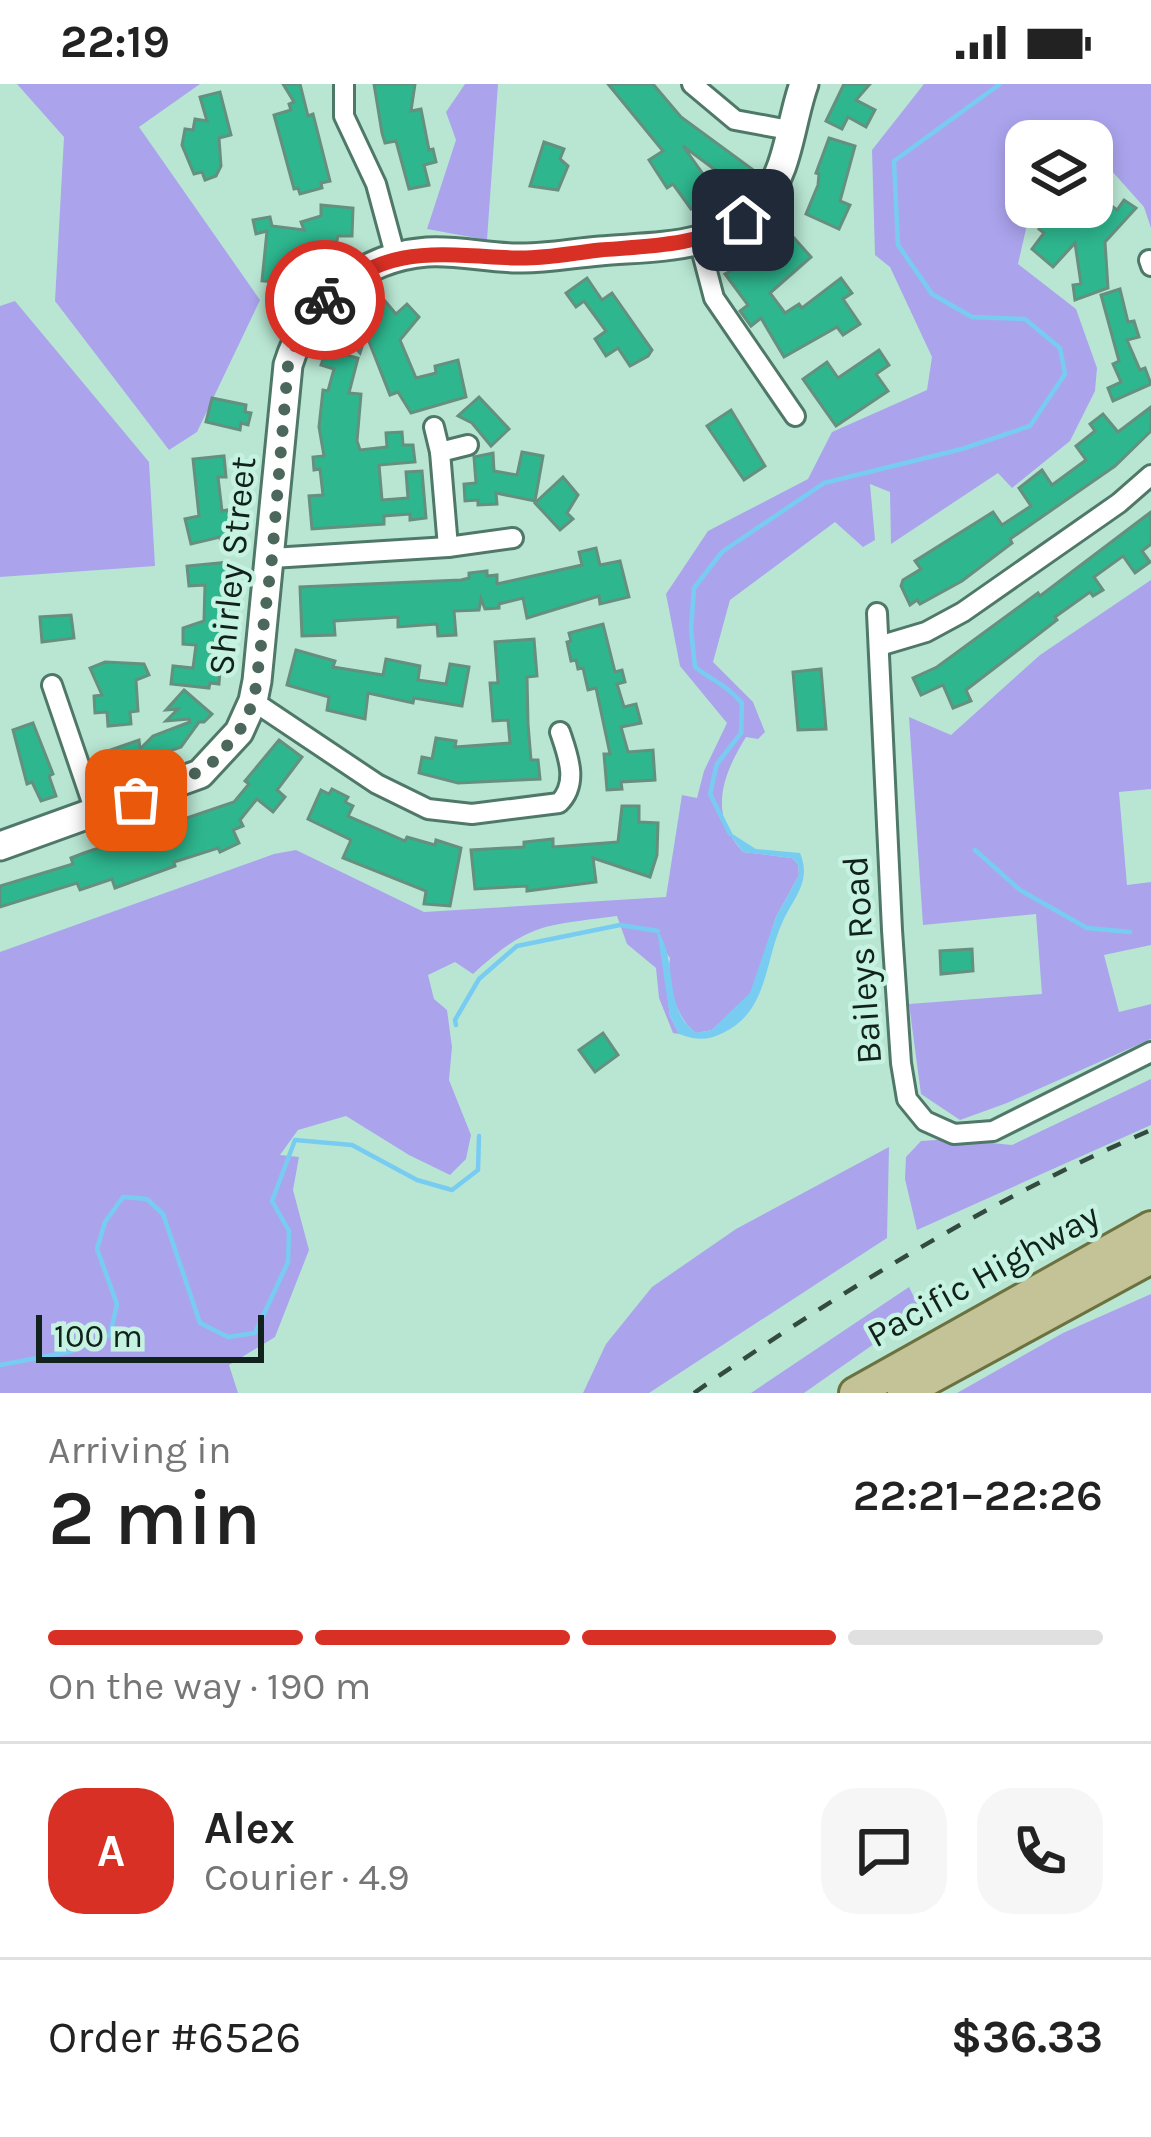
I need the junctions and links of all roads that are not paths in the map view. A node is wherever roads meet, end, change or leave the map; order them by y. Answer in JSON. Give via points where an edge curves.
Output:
{"nodes":[{"id":1,"x":344,"y":84,"type":"edge"},
{"id":2,"x":692,"y":84,"type":"edge"},
{"id":3,"x":804,"y":84,"type":"edge"},
{"id":4,"x":789,"y":130,"type":"junction"},
{"id":5,"x":699,"y":241,"type":"junction"},
{"id":6,"x":396,"y":258,"type":"junction"},
{"id":7,"x":795,"y":416,"type":"dead end"},
{"id":8,"x":434,"y":427,"type":"dead end"},
{"id":9,"x":468,"y":445,"type":"dead end"},
{"id":10,"x":440,"y":452,"type":"junction"},
{"id":11,"x":1151,"y":475,"type":"edge"},
{"id":12,"x":513,"y":538,"type":"dead end"},
{"id":13,"x":448,"y":548,"type":"junction"},
{"id":14,"x":272,"y":558,"type":"junction"},
{"id":15,"x":877,"y":613,"type":"dead end"},
{"id":16,"x":879,"y":646,"type":"junction"},
{"id":17,"x":52,"y":685,"type":"dead end"},
{"id":18,"x":254,"y":701,"type":"junction"},
{"id":19,"x":560,"y":732,"type":"dead end"},
{"id":20,"x":96,"y":814,"type":"junction"},
{"id":21,"x":0,"y":846,"type":"edge"},
{"id":22,"x":1151,"y":1052,"type":"edge"},
{"id":23,"x":1151,"y":1227,"type":"edge"},
{"id":24,"x":1151,"y":1258,"type":"edge"},
{"id":25,"x":855,"y":1393,"type":"edge"},
{"id":26,"x":903,"y":1393,"type":"edge"}],
"edges":[{"from":1,"to":6,"type":"street","via":[[344,116],[376,184]]},
{"from":2,"to":4,"type":"street","via":[[735,119]]},
{"from":3,"to":4,"type":"street"},
{"from":4,"to":5,"type":"street","via":[[780,174],[759,206]]},
{"from":5,"to":6,"type":"street","via":[[520,258]]},
{"from":5,"to":7,"type":"street","via":[[714,298]]},
{"from":6,"to":14,"type":"street","name":"Shirley Street","via":[[337,288],[294,346]]},
{"from":8,"to":10,"type":"street"},
{"from":9,"to":10,"type":"street"},
{"from":10,"to":13,"type":"street"},
{"from":11,"to":16,"type":"street","via":[[963,612]]},
{"from":12,"to":13,"type":"street"},
{"from":13,"to":14,"type":"street"},
{"from":14,"to":18,"type":"street","name":"Shirley Street"},
{"from":15,"to":16,"type":"street","name":"Baileys Road"},
{"from":16,"to":22,"type":"street","name":"Baileys Road","via":[[907,1099],[926,1121],[954,1133],[993,1131]]},
{"from":17,"to":20,"type":"street"},
{"from":18,"to":19,"type":"street","via":[[377,784],[438,811],[539,808],[565,799],[570,767]]},
{"from":18,"to":20,"type":"street","name":"Shirley Street","via":[[225,751],[200,774]]},
{"from":20,"to":21,"type":"street","name":"Shirley Street"},
{"from":23,"to":25,"type":"main road","name":"Pacific Highway"},
{"from":24,"to":26,"type":"main road","name":"Pacific Highway"}]}
